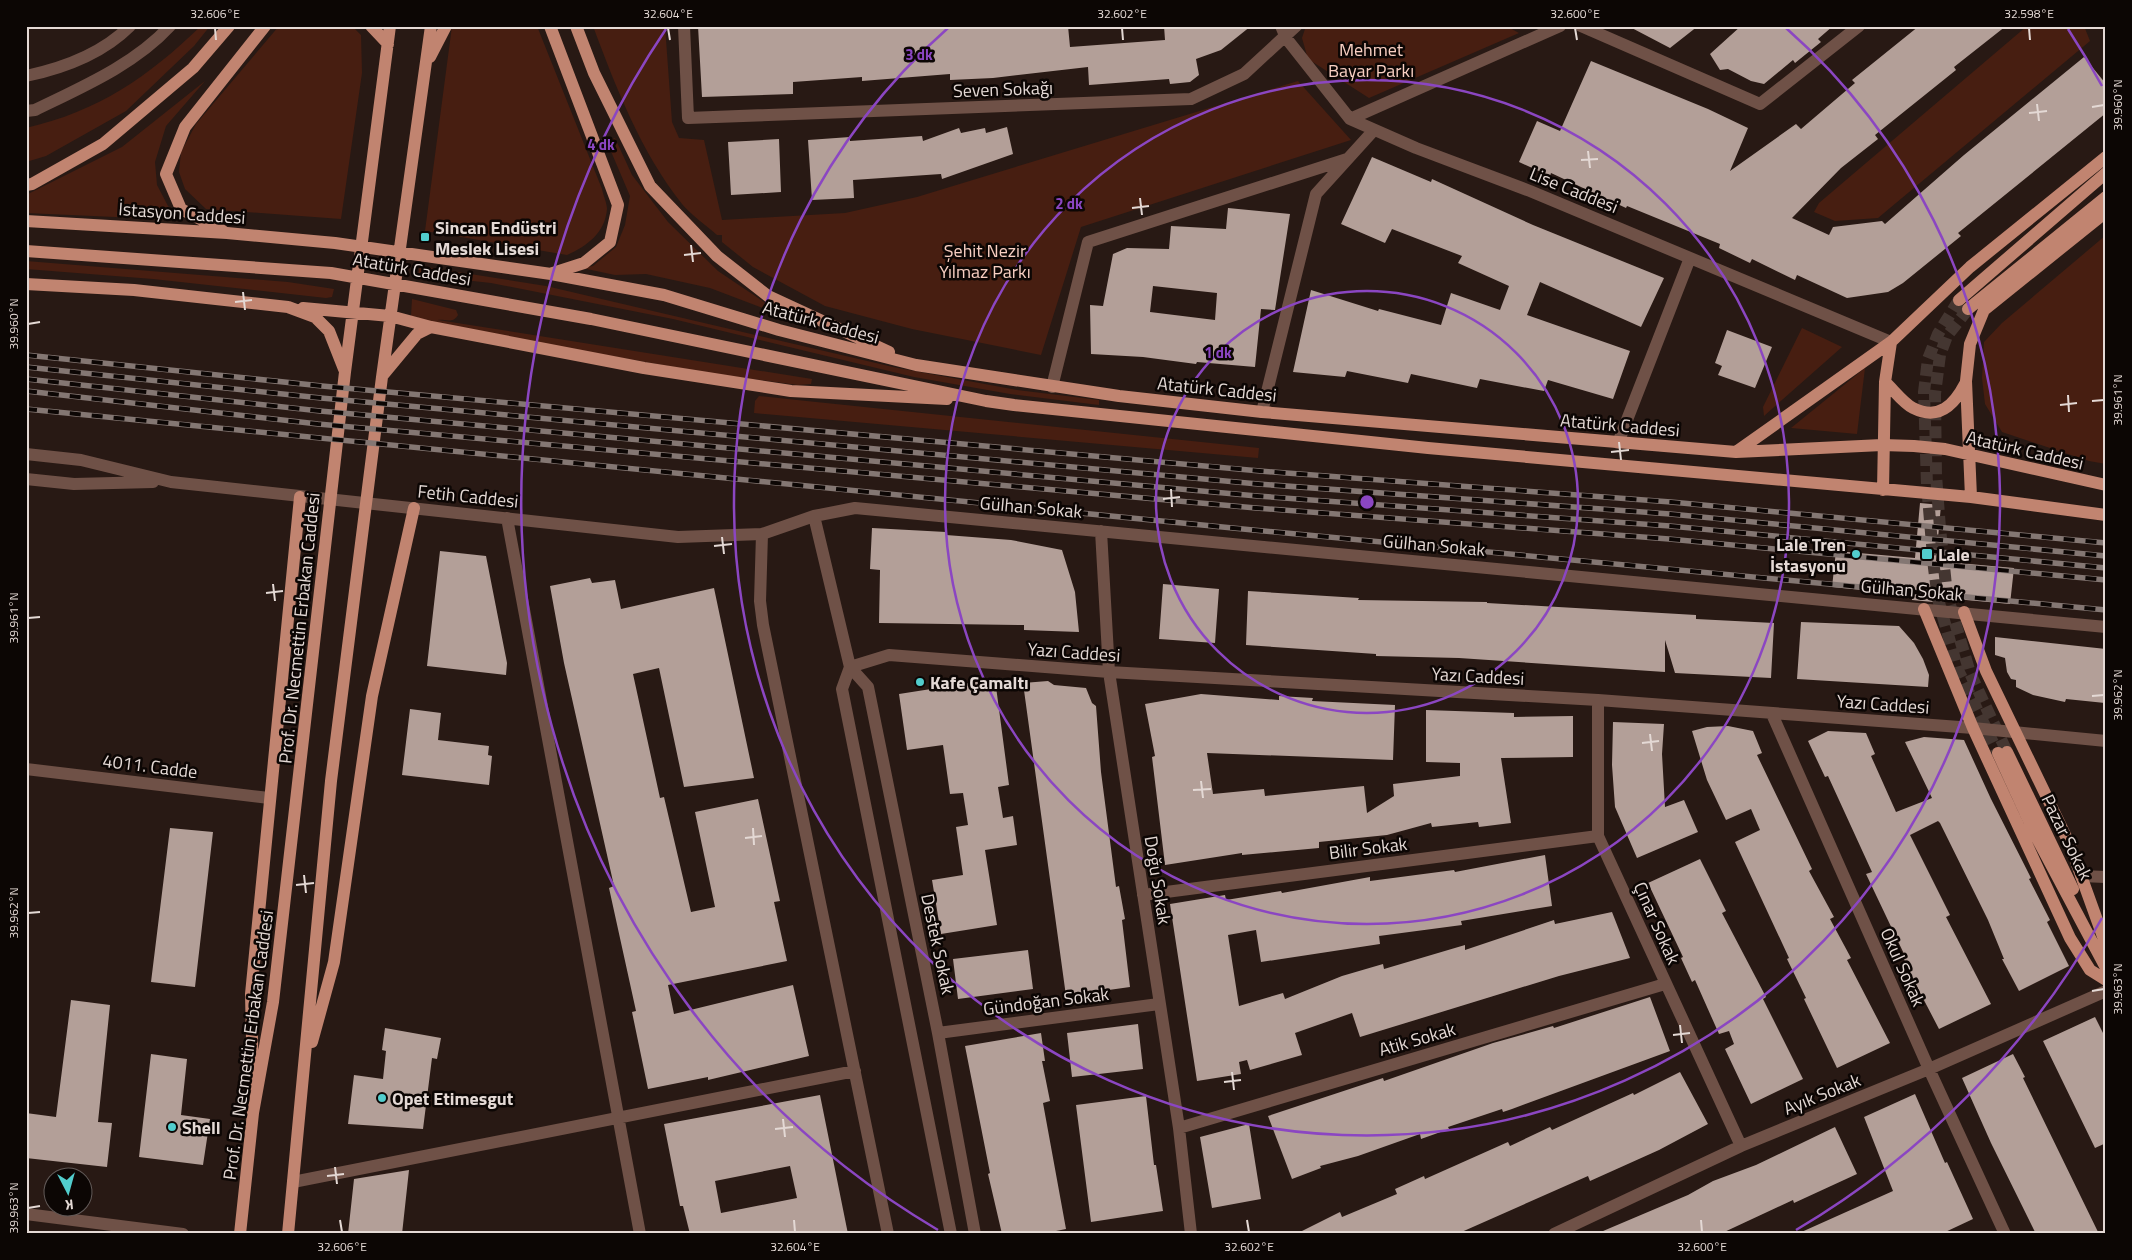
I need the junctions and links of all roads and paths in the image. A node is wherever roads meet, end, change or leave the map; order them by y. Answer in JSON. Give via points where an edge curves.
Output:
{"nodes":[{"id":1,"x":130,"y":26,"type":"edge"},
{"id":2,"x":170,"y":26,"type":"edge"},
{"id":3,"x":229,"y":26,"type":"edge"},
{"id":4,"x":265,"y":26,"type":"edge"},
{"id":5,"x":371,"y":26,"type":"edge"},
{"id":6,"x":390,"y":26,"type":"edge"},
{"id":7,"x":430,"y":26,"type":"edge"},
{"id":8,"x":446,"y":26,"type":"edge"},
{"id":9,"x":550,"y":26,"type":"edge"},
{"id":10,"x":576,"y":26,"type":"edge"},
{"id":11,"x":684,"y":26,"type":"edge"},
{"id":12,"x":1296,"y":26,"type":"edge"},
{"id":13,"x":1560,"y":26,"type":"edge"},
{"id":14,"x":1580,"y":26,"type":"edge"},
{"id":15,"x":1860,"y":26,"type":"edge"},
{"id":16,"x":1283,"y":32,"type":"edge"},
{"id":17,"x":388,"y":44,"type":"junction"},
{"id":18,"x":426,"y":64,"type":"junction"},
{"id":19,"x":26,"y":76,"type":"edge"},
{"id":20,"x":26,"y":111,"type":"edge"},
{"id":21,"x":1350,"y":119,"type":"junction"},
{"id":22,"x":1374,"y":130,"type":"junction"},
{"id":23,"x":2106,"y":157,"type":"edge"},
{"id":24,"x":1347,"y":159,"type":"junction"},
{"id":25,"x":2106,"y":173,"type":"edge"},
{"id":26,"x":26,"y":185,"type":"edge"},
{"id":27,"x":2106,"y":198,"type":"edge"},
{"id":28,"x":2106,"y":212,"type":"edge"},
{"id":29,"x":26,"y":221,"type":"edge"},
{"id":30,"x":227,"y":233,"type":"junction"},
{"id":31,"x":334,"y":243,"type":"joint"},
{"id":32,"x":26,"y":251,"type":"edge"},
{"id":33,"x":1690,"y":258,"type":"junction"},
{"id":34,"x":551,"y":274,"type":"junction"},
{"id":35,"x":26,"y":284,"type":"edge"},
{"id":36,"x":288,"y":307,"type":"junction"},
{"id":37,"x":353,"y":313,"type":"junction"},
{"id":38,"x":390,"y":316,"type":"junction"},
{"id":39,"x":431,"y":328,"type":"junction"},
{"id":40,"x":1891,"y":342,"type":"junction"},
{"id":41,"x":916,"y":365,"type":"junction"},
{"id":42,"x":345,"y":372,"type":"junction"},
{"id":43,"x":382,"y":377,"type":"junction"},
{"id":44,"x":1966,"y":381,"type":"junction"},
{"id":45,"x":1884,"y":382,"type":"junction"},
{"id":46,"x":1052,"y":387,"type":"junction"},
{"id":47,"x":986,"y":401,"type":"junction"},
{"id":48,"x":1262,"y":412,"type":"junction"},
{"id":49,"x":1618,"y":443,"type":"junction"},
{"id":50,"x":1882,"y":445,"type":"junction"},
{"id":51,"x":1736,"y":452,"type":"junction"},
{"id":52,"x":26,"y":454,"type":"edge"},
{"id":53,"x":1970,"y":455,"type":"junction"},
{"id":54,"x":26,"y":479,"type":"edge"},
{"id":55,"x":171,"y":482,"type":"junction"},
{"id":56,"x":2106,"y":486,"type":"edge"},
{"id":57,"x":1882,"y":490,"type":"junction"},
{"id":58,"x":300,"y":497,"type":"junction"},
{"id":59,"x":1971,"y":497,"type":"junction"},
{"id":60,"x":414,"y":508,"type":"junction"},
{"id":61,"x":2106,"y":515,"type":"edge"},
{"id":62,"x":814,"y":516,"type":"junction"},
{"id":63,"x":507,"y":518,"type":"junction"},
{"id":64,"x":1101,"y":531,"type":"junction"},
{"id":65,"x":762,"y":534,"type":"junction"},
{"id":66,"x":1924,"y":609,"type":"junction"},
{"id":67,"x":1964,"y":612,"type":"junction"},
{"id":68,"x":2106,"y":627,"type":"edge"},
{"id":69,"x":850,"y":667,"type":"junction"},
{"id":70,"x":1109,"y":672,"type":"junction"},
{"id":71,"x":1598,"y":700,"type":"junction"},
{"id":72,"x":1772,"y":714,"type":"junction"},
{"id":73,"x":1973,"y":728,"type":"junction"},
{"id":74,"x":2016,"y":732,"type":"junction"},
{"id":75,"x":2106,"y":741,"type":"edge"},
{"id":76,"x":26,"y":770,"type":"edge"},
{"id":77,"x":269,"y":798,"type":"junction"},
{"id":78,"x":1598,"y":836,"type":"junction"},
{"id":79,"x":2081,"y":876,"type":"junction"},
{"id":80,"x":2106,"y":877,"type":"edge"},
{"id":81,"x":1143,"y":895,"type":"junction"},
{"id":82,"x":2106,"y":946,"type":"edge"},
{"id":83,"x":2106,"y":964,"type":"edge"},
{"id":84,"x":2106,"y":968,"type":"edge"},
{"id":85,"x":2106,"y":980,"type":"edge"},
{"id":86,"x":1665,"y":984,"type":"junction"},
{"id":87,"x":2106,"y":991,"type":"edge"},
{"id":88,"x":1159,"y":1004,"type":"junction"},
{"id":89,"x":938,"y":1033,"type":"junction"},
{"id":90,"x":1929,"y":1068,"type":"junction"},
{"id":91,"x":856,"y":1071,"type":"junction"},
{"id":92,"x":303,"y":1073,"type":"junction"},
{"id":93,"x":253,"y":1114,"type":"junction"},
{"id":94,"x":618,"y":1117,"type":"junction"},
{"id":95,"x":1179,"y":1128,"type":"junction"},
{"id":96,"x":1741,"y":1146,"type":"junction"},
{"id":97,"x":293,"y":1182,"type":"junction"},
{"id":98,"x":26,"y":1214,"type":"edge"},
{"id":99,"x":183,"y":1234,"type":"edge"},
{"id":100,"x":240,"y":1234,"type":"edge"},
{"id":101,"x":288,"y":1234,"type":"edge"},
{"id":102,"x":640,"y":1234,"type":"edge"},
{"id":103,"x":888,"y":1234,"type":"edge"},
{"id":104,"x":951,"y":1234,"type":"edge"},
{"id":105,"x":975,"y":1234,"type":"edge"},
{"id":106,"x":1191,"y":1234,"type":"edge"},
{"id":107,"x":1554,"y":1234,"type":"edge"},
{"id":108,"x":2005,"y":1234,"type":"edge"}],
"edges":[{"from":1,"to":19,"type":"street","via":[[116,40],[62,68]]},
{"from":2,"to":20,"type":"street","via":[[154,44],[96,80]]},
{"from":3,"to":26,"type":"main road","via":[[193,68],[103,144]]},
{"from":4,"to":30,"type":"main road","via":[[185,127],[166,174],[181,210]]},
{"from":5,"to":17,"type":"main road"},
{"from":6,"to":17,"type":"main road","name":"Prof. Dr. Necmettin Erbakan Caddesi"},
{"from":7,"to":18,"type":"main road"},
{"from":8,"to":18,"type":"main road"},
{"from":9,"to":34,"type":"main road","via":[[618,205],[610,242],[584,263]]},
{"from":10,"to":41,"type":"main road","via":[[594,73],[650,186],[717,256],[768,296]]},
{"from":11,"to":16,"type":"street","name":"Seven Sokağı","via":[[688,118],[1191,99],[1244,74]]},
{"from":12,"to":16,"type":"street","name":"Seven Sokağı"},
{"from":13,"to":21,"type":"street"},
{"from":14,"to":15,"type":"street","via":[[1760,104]]},
{"from":16,"to":21,"type":"street","name":"Lise Caddesi"},
{"from":17,"to":37,"type":"main road","name":"Prof. Dr. Necmettin Erbakan Caddesi"},
{"from":18,"to":38,"type":"main road"},
{"from":21,"to":22,"type":"street","name":"Lise Caddesi"},
{"from":22,"to":24,"type":"street"},
{"from":22,"to":33,"type":"street","name":"Lise Caddesi","via":[[1530,190]]},
{"from":23,"to":40,"type":"main road","via":[[1970,266]]},
{"from":24,"to":46,"type":"street","via":[[1088,242]]},
{"from":24,"to":48,"type":"street","via":[[1316,194]]},
{"from":25,"to":27,"type":"main road","via":[[1963,304]]},
{"from":28,"to":44,"type":"main road","via":[[1984,310],[1970,344]]},
{"from":29,"to":30,"type":"main road","name":"İstasyon Caddesi"},
{"from":30,"to":31,"type":"main road","name":"İstasyon Caddesi"},
{"from":31,"to":34,"type":"main road","name":"Atatürk Caddesi"},
{"from":32,"to":47,"type":"main road","name":"Atatürk Caddesi","via":[[330,273],[591,319]]},
{"from":33,"to":40,"type":"street","name":"Lise Caddesi"},
{"from":33,"to":49,"type":"street"},
{"from":34,"to":41,"type":"main road","name":"Atatürk Caddesi","via":[[664,295],[779,330]]},
{"from":35,"to":36,"type":"main road","via":[[134,290]]},
{"from":36,"to":37,"type":"main road"},
{"from":36,"to":42,"type":"main road","via":[[315,317],[329,331]]},
{"from":37,"to":38,"type":"main road"},
{"from":37,"to":42,"type":"main road","name":"Prof. Dr. Necmettin Erbakan Caddesi"},
{"from":38,"to":39,"type":"main road"},
{"from":38,"to":43,"type":"main road"},
{"from":39,"to":43,"type":"main road","via":[[406,344]]},
{"from":39,"to":47,"type":"main road","via":[[644,368],[791,391]]},
{"from":40,"to":45,"type":"main road"},
{"from":40,"to":51,"type":"main road"},
{"from":41,"to":46,"type":"main road","name":"Atatürk Caddesi"},
{"from":42,"to":93,"type":"main road","name":"Prof. Dr. Necmettin Erbakan Caddesi","via":[[273,1002]]},
{"from":43,"to":92,"type":"main road","via":[[331,781]]},
{"from":44,"to":45,"type":"main road","via":[[1952,405],[1929,412],[1912,408]]},
{"from":44,"to":53,"type":"main road"},
{"from":45,"to":50,"type":"main road"},
{"from":46,"to":48,"type":"main road","name":"Atatürk Caddesi"},
{"from":47,"to":57,"type":"main road","name":"Atatürk Caddesi","via":[[1428,448]]},
{"from":48,"to":49,"type":"main road","name":"Atatürk Caddesi"},
{"from":49,"to":51,"type":"main road","name":"Atatürk Caddesi"},
{"from":50,"to":51,"type":"main road","name":"Atatürk Caddesi"},
{"from":50,"to":53,"type":"main road","name":"Atatürk Caddesi","via":[[1914,446]]},
{"from":50,"to":57,"type":"main road"},
{"from":52,"to":55,"type":"street","name":"Fetih Caddesi","via":[[81,460]]},
{"from":53,"to":56,"type":"main road","name":"Atatürk Caddesi"},
{"from":53,"to":59,"type":"main road"},
{"from":54,"to":55,"type":"street","name":"Fetih Caddesi","via":[[74,484]]},
{"from":55,"to":58,"type":"street","name":"Fetih Caddesi"},
{"from":57,"to":59,"type":"main road","name":"Atatürk Caddesi"},
{"from":58,"to":60,"type":"street","name":"Fetih Caddesi"},
{"from":58,"to":77,"type":"main road"},
{"from":59,"to":61,"type":"main road"},
{"from":60,"to":63,"type":"street","name":"Fetih Caddesi"},
{"from":60,"to":92,"type":"main road","via":[[372,696],[334,962]]},
{"from":62,"to":64,"type":"street","name":"Gülhan Sokak","via":[[855,508]]},
{"from":62,"to":65,"type":"street","name":"Gülhan Sokak"},
{"from":62,"to":69,"type":"street","name":"Destek Sokak"},
{"from":63,"to":65,"type":"street","name":"Fetih Caddesi","via":[[678,537]]},
{"from":63,"to":94,"type":"street"},
{"from":64,"to":66,"type":"street","name":"Gülhan Sokak"},
{"from":64,"to":70,"type":"street","name":"Doğu Sokak"},
{"from":65,"to":91,"type":"street","via":[[760,600],[763,625]]},
{"from":66,"to":67,"type":"street","name":"Gülhan Sokak"},
{"from":66,"to":73,"type":"main road"},
{"from":67,"to":68,"type":"street","name":"Gülhan Sokak"},
{"from":67,"to":74,"type":"main road","via":[[1986,670]]},
{"from":69,"to":70,"type":"street","name":"Yazı Caddesi","via":[[889,655]]},
{"from":69,"to":89,"type":"street","name":"Destek Sokak","via":[[868,687]]},
{"from":69,"to":104,"type":"street","via":[[842,690]]},
{"from":70,"to":71,"type":"street","name":"Yazı Caddesi"},
{"from":70,"to":81,"type":"street","name":"Doğu Sokak"},
{"from":71,"to":72,"type":"street","name":"Yazı Caddesi"},
{"from":71,"to":78,"type":"street","name":"Çınar Sokak"},
{"from":72,"to":73,"type":"street","name":"Yazı Caddesi"},
{"from":72,"to":90,"type":"street","name":"Okul Sokak"},
{"from":73,"to":74,"type":"street","name":"Yazı Caddesi"},
{"from":73,"to":85,"type":"main road","via":[[2070,938],[2090,970]]},
{"from":74,"to":75,"type":"street","name":"Yazı Caddesi"},
{"from":74,"to":79,"type":"main road","via":[[2070,845]]},
{"from":76,"to":77,"type":"street","name":"4011. Cadde"},
{"from":77,"to":93,"type":"main road","via":[[250,994]]},
{"from":78,"to":81,"type":"street","name":"Bilir Sokak"},
{"from":78,"to":86,"type":"street","name":"Çınar Sokak"},
{"from":79,"to":80,"type":"street"},
{"from":79,"to":82,"type":"main road"},
{"from":81,"to":88,"type":"street","name":"Doğu Sokak"},
{"from":83,"to":84,"type":"main road","name":"Pazar Sokak","via":[[2071,885],[2002,753],[2037,838]]},
{"from":86,"to":95,"type":"street","name":"Atik Sokak"},
{"from":86,"to":96,"type":"street","name":"Çınar Sokak"},
{"from":87,"to":90,"type":"street","name":"Ayık Sokak"},
{"from":88,"to":89,"type":"street","name":"Gündoğan Sokak"},
{"from":88,"to":95,"type":"street","name":"Doğu Sokak"},
{"from":89,"to":105,"type":"street","name":"Destek Sokak"},
{"from":90,"to":96,"type":"street","name":"Ayık Sokak"},
{"from":90,"to":108,"type":"street","name":"Okul Sokak"},
{"from":91,"to":94,"type":"street"},
{"from":91,"to":103,"type":"street"},
{"from":92,"to":97,"type":"main road"},
{"from":93,"to":100,"type":"main road","name":"Prof. Dr. Necmettin Erbakan Caddesi"},
{"from":94,"to":97,"type":"street"},
{"from":94,"to":102,"type":"street"},
{"from":95,"to":106,"type":"street","name":"Doğu Sokak"},
{"from":96,"to":107,"type":"street","name":"Ayık Sokak"},
{"from":97,"to":101,"type":"main road"},
{"from":98,"to":99,"type":"street"}]}
